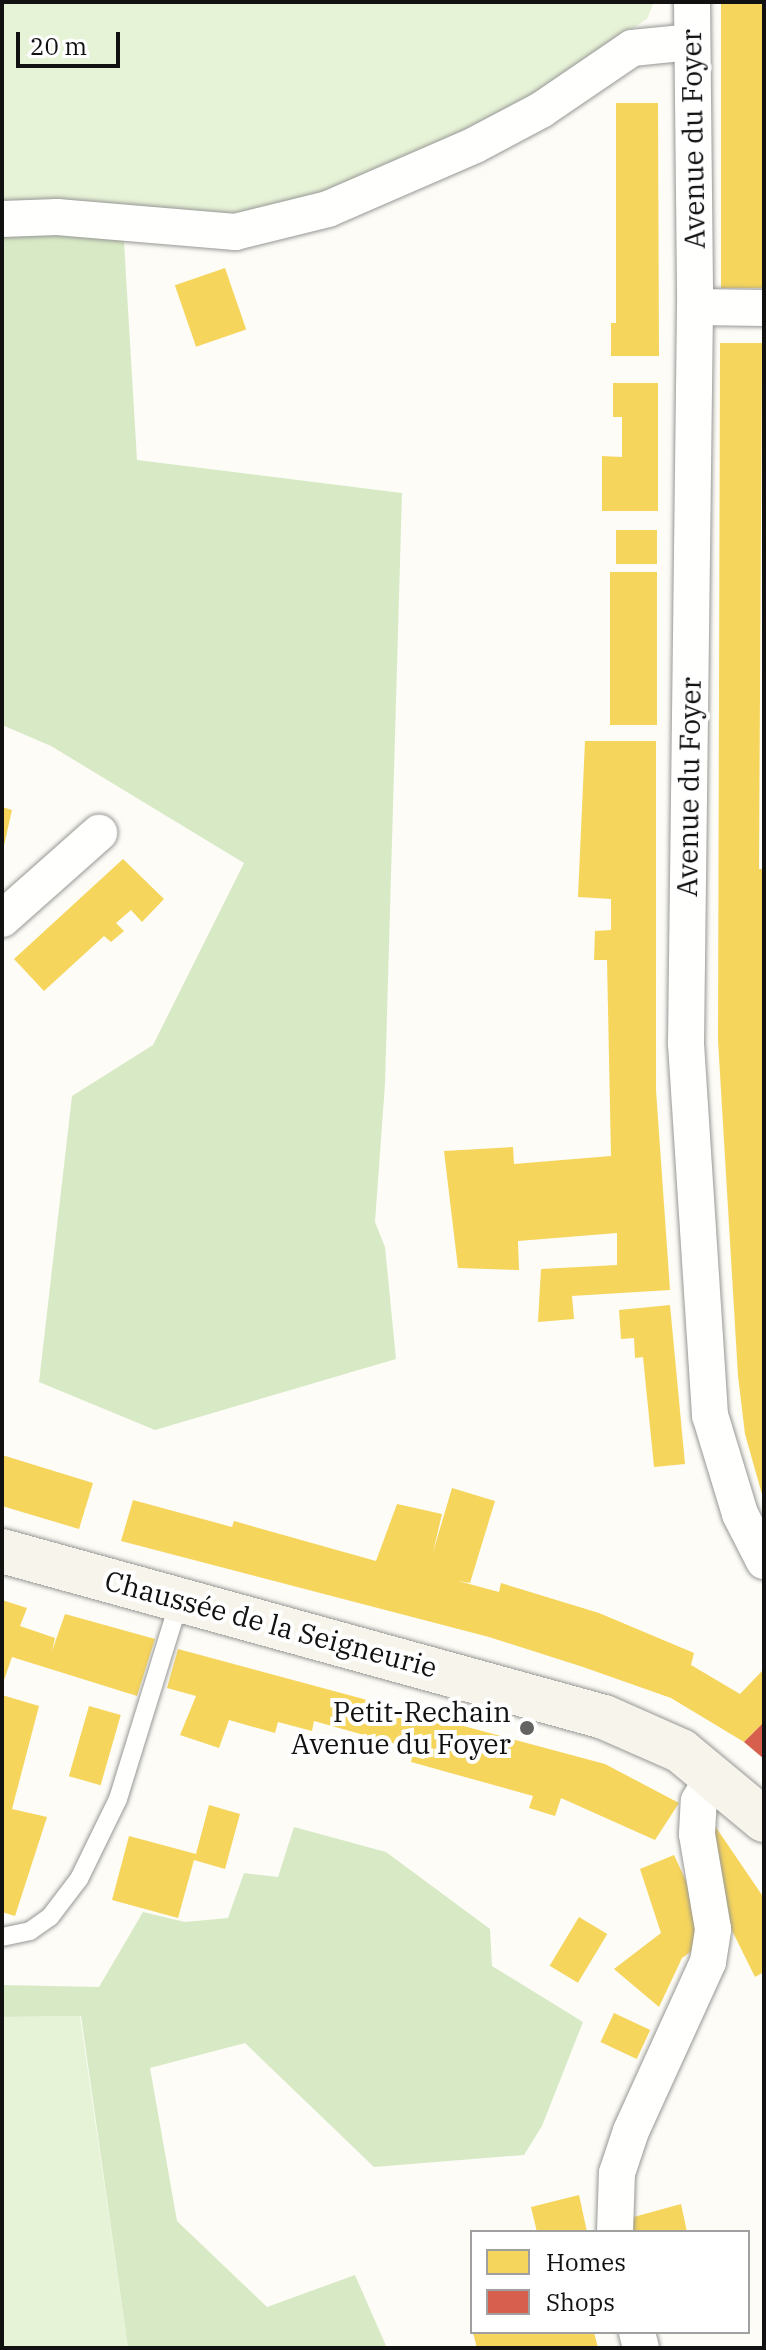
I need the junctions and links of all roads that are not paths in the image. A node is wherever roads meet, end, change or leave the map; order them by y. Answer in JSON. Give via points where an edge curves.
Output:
{"nodes":[{"id":1,"x":692,"y":2,"type":"edge"},
{"id":2,"x":691,"y":42,"type":"junction"},
{"id":3,"x":2,"y":219,"type":"edge"},
{"id":4,"x":695,"y":307,"type":"junction"},
{"id":5,"x":764,"y":308,"type":"edge"},
{"id":6,"x":99,"y":833,"type":"dead end"},
{"id":7,"x":2,"y":919,"type":"edge"},
{"id":8,"x":2,"y":1551,"type":"edge"},
{"id":9,"x":764,"y":1561,"type":"edge"},
{"id":10,"x":180,"y":1599,"type":"junction"},
{"id":11,"x":714,"y":1775,"type":"junction"},
{"id":12,"x":764,"y":1820,"type":"edge"},
{"id":13,"x":2,"y":1937,"type":"edge"},
{"id":14,"x":615,"y":2230,"type":"edge"}],
"edges":[{"from":1,"to":2,"type":"street","name":"Avenue du Foyer"},
{"from":2,"to":3,"type":"street","via":[[632,48],[541,110],[475,145],[328,209],[235,232],[57,217]]},
{"from":2,"to":4,"type":"street","name":"Avenue du Foyer"},
{"from":4,"to":5,"type":"street"},
{"from":4,"to":9,"type":"street","name":"Avenue du Foyer","via":[[686,1044],[710,1415],[740,1514]]},
{"from":6,"to":7,"type":"street"},
{"from":8,"to":10,"type":"main road","name":"Chaussée de la Seigneurie"},
{"from":10,"to":11,"type":"main road","name":"Chaussée de la Seigneurie","via":[[604,1717],[681,1751]]},
{"from":10,"to":13,"type":"lane","via":[[118,1799],[79,1879],[50,1917],[30,1931]]},
{"from":11,"to":12,"type":"main road","name":"Chaussée de la Seigneurie"},
{"from":11,"to":14,"type":"street","via":[[699,1801],[697,1834],[713,1929],[708,1962],[631,2131],[617,2173]]}]}
